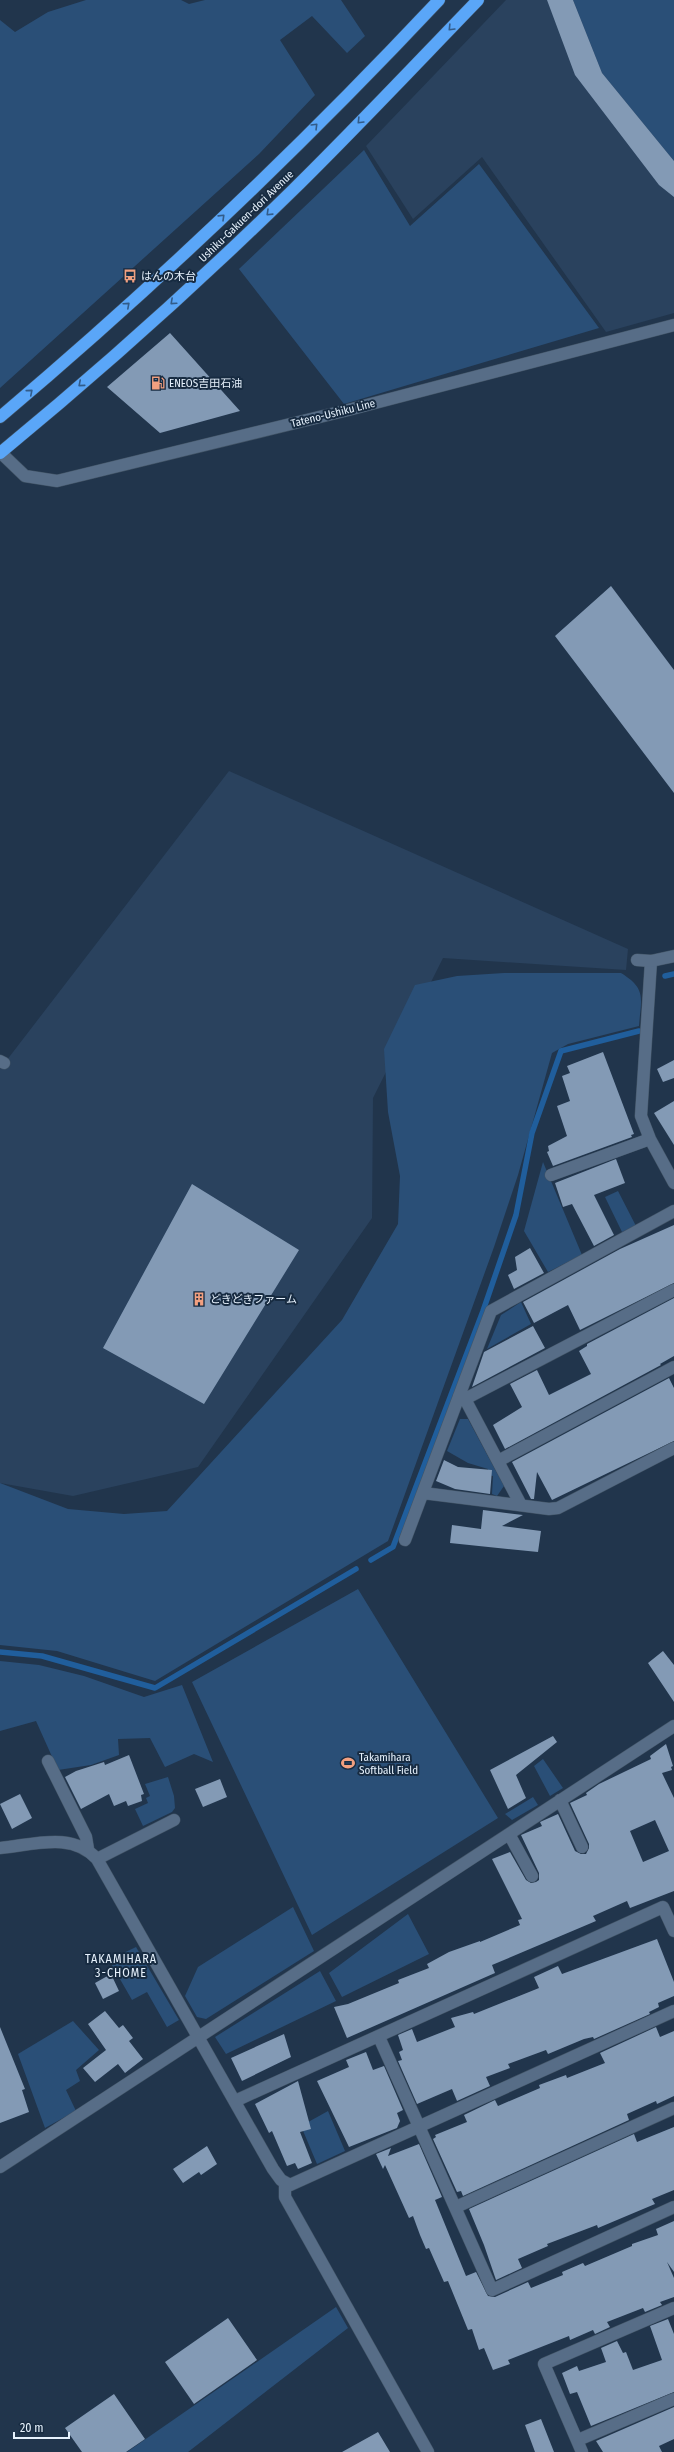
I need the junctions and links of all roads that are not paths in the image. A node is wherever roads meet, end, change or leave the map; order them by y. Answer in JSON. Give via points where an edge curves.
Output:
{"nodes":[{"id":1,"x":439,"y":0,"type":"edge"},
{"id":2,"x":478,"y":0,"type":"edge"},
{"id":3,"x":674,"y":325,"type":"edge"},
{"id":4,"x":0,"y":417,"type":"edge"},
{"id":5,"x":0,"y":452,"type":"edge"},
{"id":6,"x":674,"y":956,"type":"edge"},
{"id":7,"x":637,"y":960,"type":"dead end"},
{"id":8,"x":651,"y":961,"type":"junction"},
{"id":9,"x":650,"y":1139,"type":"junction"},
{"id":10,"x":551,"y":1175,"type":"dead end"},
{"id":11,"x":674,"y":1182,"type":"edge"},
{"id":12,"x":674,"y":1211,"type":"edge"},
{"id":13,"x":674,"y":1290,"type":"edge"},
{"id":14,"x":674,"y":1367,"type":"edge"},
{"id":15,"x":462,"y":1397,"type":"junction"},
{"id":16,"x":674,"y":1448,"type":"edge"},
{"id":17,"x":498,"y":1461,"type":"junction"},
{"id":18,"x":423,"y":1493,"type":"junction"},
{"id":19,"x":521,"y":1505,"type":"junction"},
{"id":20,"x":405,"y":1540,"type":"dead end"},
{"id":21,"x":674,"y":1726,"type":"edge"},
{"id":22,"x":48,"y":1761,"type":"dead end"},
{"id":23,"x":560,"y":1800,"type":"junction"},
{"id":24,"x":174,"y":1820,"type":"dead end"},
{"id":25,"x":509,"y":1834,"type":"junction"},
{"id":26,"x":582,"y":1847,"type":"dead end"},
{"id":27,"x":0,"y":1848,"type":"edge"},
{"id":28,"x":88,"y":1849,"type":"junction"},
{"id":29,"x":97,"y":1858,"type":"junction"},
{"id":30,"x":532,"y":1876,"type":"dead end"},
{"id":31,"x":674,"y":1931,"type":"edge"},
{"id":32,"x":674,"y":2011,"type":"edge"},
{"id":33,"x":379,"y":2037,"type":"junction"},
{"id":34,"x":198,"y":2038,"type":"junction"},
{"id":35,"x":234,"y":2101,"type":"junction"},
{"id":36,"x":674,"y":2108,"type":"edge"},
{"id":37,"x":420,"y":2128,"type":"junction"},
{"id":38,"x":0,"y":2167,"type":"edge"},
{"id":39,"x":285,"y":2183,"type":"junction"},
{"id":40,"x":456,"y":2207,"type":"junction"},
{"id":41,"x":674,"y":2207,"type":"edge"},
{"id":42,"x":674,"y":2308,"type":"edge"},
{"id":43,"x":674,"y":2398,"type":"edge"},
{"id":44,"x":578,"y":2440,"type":"junction"},
{"id":45,"x":428,"y":2452,"type":"edge"},
{"id":46,"x":582,"y":2452,"type":"edge"}],
"edges":[{"from":4,"to":1,"type":"highway","name":"Ushiku-Gakuen-dori Avenue","one_way":true,"via":[[212,227],[380,62]]},
{"from":2,"to":5,"type":"highway","name":"Ushiku-Gakuen-dori Avenue","one_way":true,"via":[[294,189],[227,253],[50,412]]},
{"from":3,"to":5,"type":"street","name":"Tateno-Ushiku Line","via":[[356,408],[57,481],[25,476]]},
{"from":6,"to":8,"type":"street"},
{"from":7,"to":8,"type":"street"},
{"from":8,"to":9,"type":"street","via":[[641,1116]]},
{"from":9,"to":10,"type":"street"},
{"from":9,"to":11,"type":"street"},
{"from":12,"to":15,"type":"street","via":[[491,1311]]},
{"from":13,"to":15,"type":"street"},
{"from":14,"to":17,"type":"street"},
{"from":15,"to":17,"type":"street"},
{"from":15,"to":18,"type":"street"},
{"from":16,"to":19,"type":"street","via":[[566,1506],[549,1509]]},
{"from":17,"to":19,"type":"street"},
{"from":18,"to":19,"type":"street"},
{"from":18,"to":20,"type":"street"},
{"from":21,"to":23,"type":"street"},
{"from":22,"to":28,"type":"street","via":[[86,1837]]},
{"from":23,"to":25,"type":"street"},
{"from":23,"to":26,"type":"street"},
{"from":24,"to":29,"type":"street"},
{"from":25,"to":30,"type":"street"},
{"from":25,"to":34,"type":"street"},
{"from":27,"to":28,"type":"street","via":[[56,1841]]},
{"from":28,"to":29,"type":"street"},
{"from":29,"to":34,"type":"street"},
{"from":31,"to":33,"type":"street","via":[[663,1906]]},
{"from":32,"to":37,"type":"street"},
{"from":33,"to":35,"type":"street"},
{"from":33,"to":37,"type":"street"},
{"from":34,"to":35,"type":"street"},
{"from":34,"to":38,"type":"street"},
{"from":35,"to":39,"type":"street","via":[[273,2169]]},
{"from":36,"to":40,"type":"street"},
{"from":37,"to":39,"type":"street","via":[[294,2185]]},
{"from":37,"to":40,"type":"street"},
{"from":39,"to":45,"type":"street","via":[[285,2197]]},
{"from":40,"to":41,"type":"street","via":[[492,2290]]},
{"from":42,"to":44,"type":"street","via":[[544,2364]]},
{"from":43,"to":44,"type":"street"},
{"from":44,"to":46,"type":"street"}]}
